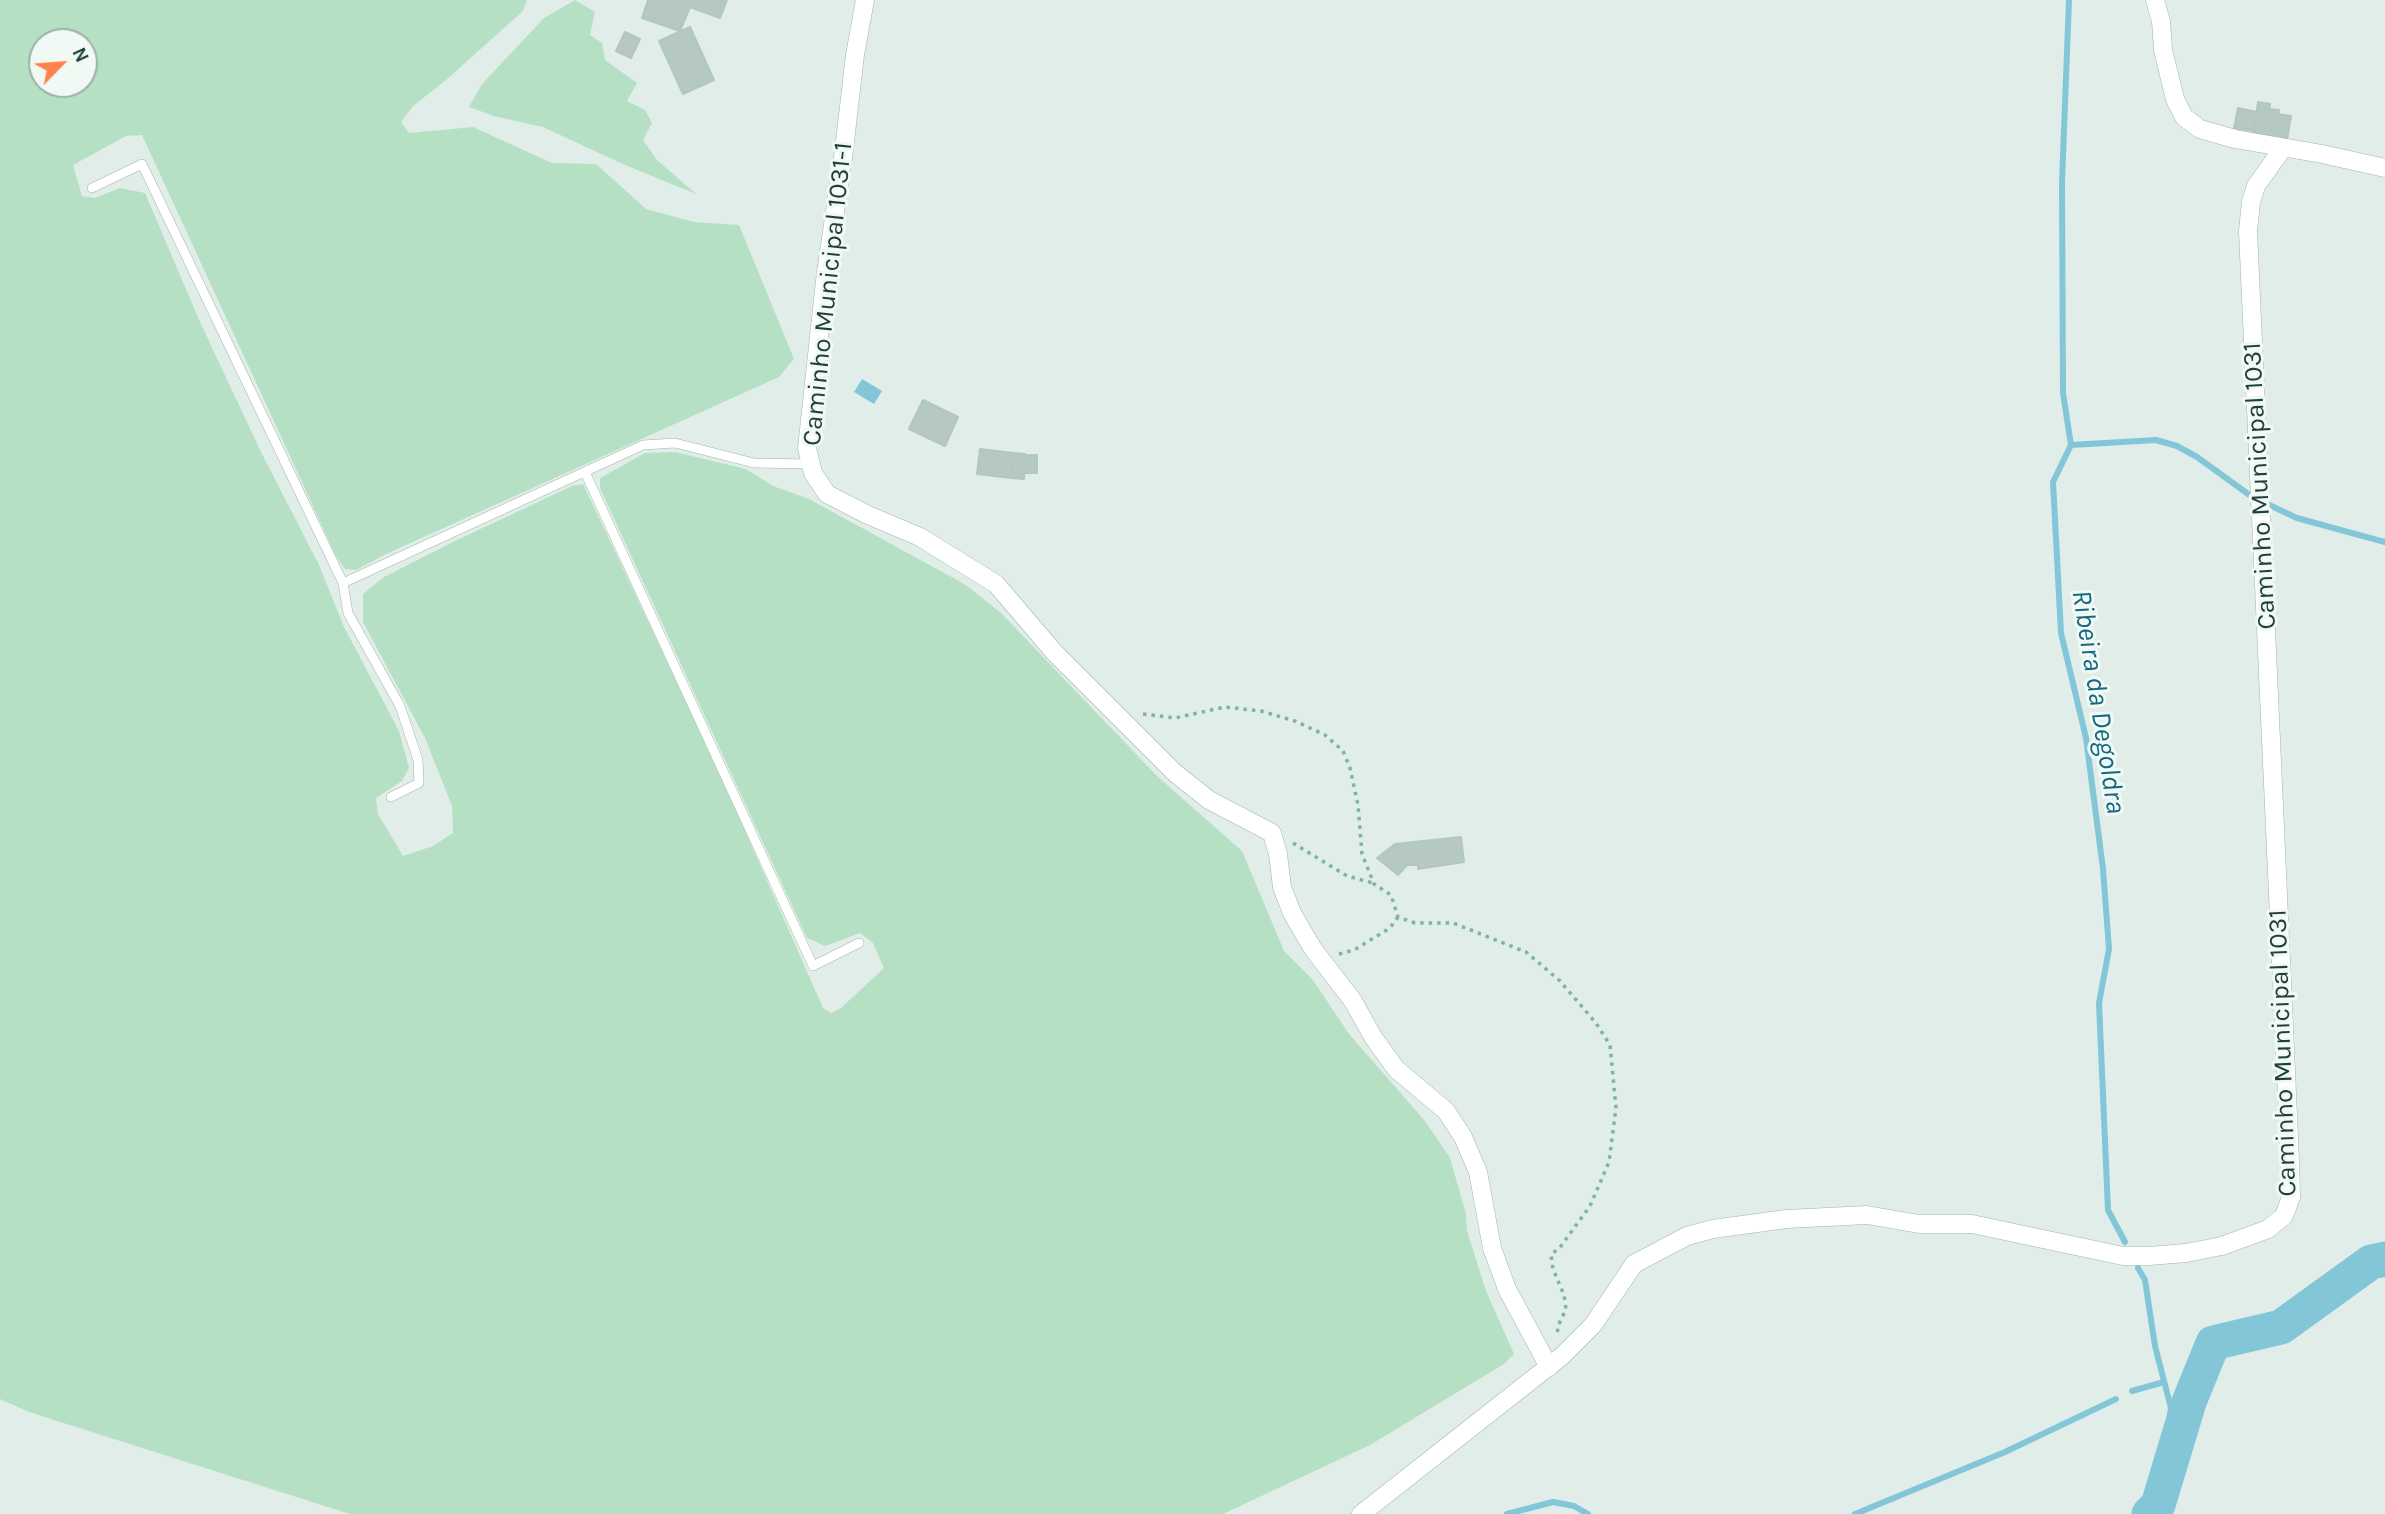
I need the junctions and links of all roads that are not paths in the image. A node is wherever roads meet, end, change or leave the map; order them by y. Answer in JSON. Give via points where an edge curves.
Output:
{"nodes":[{"id":1,"x":865,"y":0,"type":"edge"},
{"id":2,"x":2155,"y":0,"type":"edge"},
{"id":3,"x":2283,"y":148,"type":"junction"},
{"id":4,"x":2385,"y":168,"type":"edge"},
{"id":5,"x":92,"y":188,"type":"dead end"},
{"id":6,"x":811,"y":464,"type":"junction"},
{"id":7,"x":585,"y":472,"type":"junction"},
{"id":8,"x":343,"y":583,"type":"junction"},
{"id":9,"x":391,"y":797,"type":"dead end"},
{"id":10,"x":859,"y":943,"type":"dead end"},
{"id":11,"x":1551,"y":1365,"type":"junction"},
{"id":12,"x":1361,"y":1514,"type":"edge"}],
"edges":[{"from":1,"to":6,"type":"street","name":"Caminho Municipal 1031-1","via":[[826,272],[807,448]]},
{"from":2,"to":3,"type":"street","via":[[2170,81],[2183,117],[2200,129]]},
{"from":3,"to":4,"type":"street"},
{"from":3,"to":11,"type":"street","name":"Caminho Municipal 1031","via":[[2256,186],[2248,231],[2290,1160],[2291,1197],[2284,1216],[2267,1229],[2222,1246],[2149,1256],[2123,1255],[1972,1224],[1919,1224],[1867,1214],[1713,1229],[1687,1236],[1634,1264],[1593,1325]]},
{"from":5,"to":8,"type":"lane","via":[[142,164]]},
{"from":6,"to":7,"type":"lane","via":[[754,463],[675,443],[643,445]]},
{"from":6,"to":11,"type":"street","name":"Caminho Municipal 1031-1","via":[[827,494],[920,537],[996,584],[1054,652],[1150,750],[1209,800],[1272,833],[1282,887],[1313,949],[1396,1069],[1446,1111],[1463,1137],[1478,1172],[1492,1248],[1507,1289]]},
{"from":7,"to":8,"type":"lane"},
{"from":7,"to":10,"type":"lane","via":[[813,966]]},
{"from":8,"to":9,"type":"lane","via":[[348,613],[400,706],[418,760],[419,783]]},
{"from":11,"to":12,"type":"street","name":"Caminho Municipal 1031"}]}
